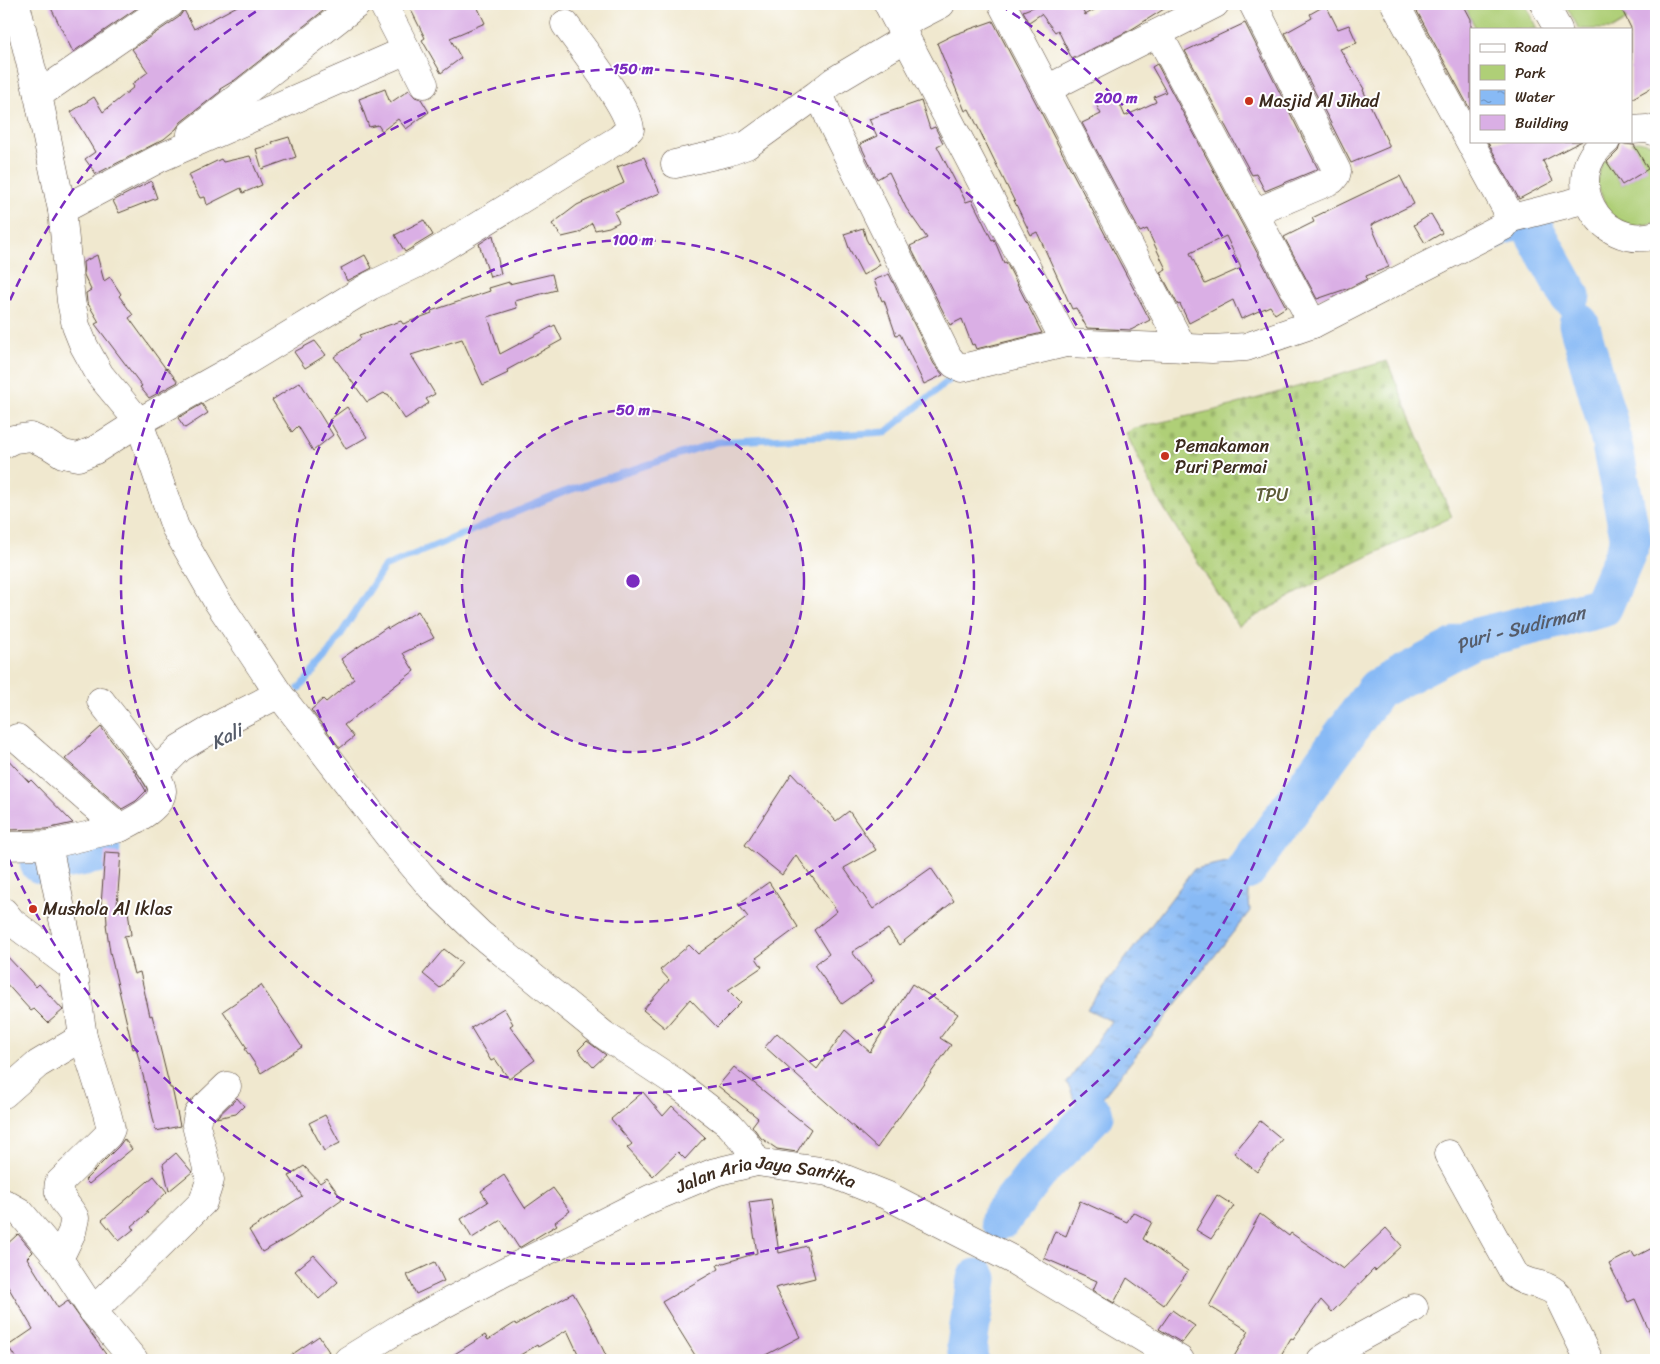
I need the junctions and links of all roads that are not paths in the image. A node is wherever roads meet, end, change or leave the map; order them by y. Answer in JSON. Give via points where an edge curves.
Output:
{"nodes":[{"id":1,"x":16,"y":4,"type":"edge"},
{"id":2,"x":170,"y":4,"type":"edge"},
{"id":3,"x":358,"y":4,"type":"edge"},
{"id":4,"x":383,"y":4,"type":"edge"},
{"id":5,"x":940,"y":4,"type":"edge"},
{"id":6,"x":1002,"y":4,"type":"edge"},
{"id":7,"x":1215,"y":4,"type":"edge"},
{"id":8,"x":1253,"y":4,"type":"edge"},
{"id":9,"x":1396,"y":4,"type":"edge"},
{"id":10,"x":1544,"y":4,"type":"edge"},
{"id":11,"x":898,"y":22,"type":"edge"},
{"id":12,"x":565,"y":24,"type":"dead end"},
{"id":13,"x":1557,"y":28,"type":"edge"},
{"id":14,"x":1158,"y":33,"type":"junction"},
{"id":15,"x":407,"y":50,"type":"junction"},
{"id":16,"x":424,"y":84,"type":"dead end"},
{"id":17,"x":1047,"y":89,"type":"junction"},
{"id":18,"x":819,"y":93,"type":"junction"},
{"id":19,"x":38,"y":95,"type":"junction"},
{"id":20,"x":1632,"y":130,"type":"edge"},
{"id":21,"x":1656,"y":132,"type":"edge"},
{"id":22,"x":1470,"y":141,"type":"edge"},
{"id":23,"x":1470,"y":142,"type":"edge"},
{"id":24,"x":1605,"y":142,"type":"edge"},
{"id":25,"x":160,"y":158,"type":"junction"},
{"id":26,"x":675,"y":164,"type":"dead end"},
{"id":27,"x":1587,"y":199,"type":"junction"},
{"id":28,"x":62,"y":210,"type":"junction"},
{"id":29,"x":1254,"y":213,"type":"junction"},
{"id":30,"x":1508,"y":219,"type":"junction"},
{"id":31,"x":1656,"y":234,"type":"edge"},
{"id":32,"x":1313,"y":324,"type":"junction"},
{"id":33,"x":1066,"y":343,"type":"junction"},
{"id":34,"x":1183,"y":348,"type":"junction"},
{"id":35,"x":139,"y":422,"type":"junction"},
{"id":36,"x":4,"y":444,"type":"edge"},
{"id":37,"x":278,"y":694,"type":"junction"},
{"id":38,"x":102,"y":701,"type":"dead end"},
{"id":39,"x":17,"y":738,"type":"dead end"},
{"id":40,"x":155,"y":773,"type":"junction"},
{"id":41,"x":120,"y":828,"type":"junction"},
{"id":42,"x":48,"y":845,"type":"junction"},
{"id":43,"x":4,"y":846,"type":"edge"},
{"id":44,"x":7,"y":921,"type":"edge"},
{"id":45,"x":73,"y":968,"type":"junction"},
{"id":46,"x":83,"y":1036,"type":"junction"},
{"id":47,"x":227,"y":1086,"type":"dead end"},
{"id":48,"x":4,"y":1094,"type":"edge"},
{"id":49,"x":1448,"y":1154,"type":"dead end"},
{"id":50,"x":757,"y":1162,"type":"junction"},
{"id":51,"x":4,"y":1203,"type":"edge"},
{"id":52,"x":59,"y":1259,"type":"junction"},
{"id":53,"x":1414,"y":1308,"type":"dead end"},
{"id":54,"x":93,"y":1311,"type":"junction"},
{"id":55,"x":134,"y":1360,"type":"edge"},
{"id":56,"x":348,"y":1360,"type":"edge"},
{"id":57,"x":1180,"y":1360,"type":"edge"},
{"id":58,"x":1322,"y":1360,"type":"edge"},
{"id":59,"x":1589,"y":1360,"type":"edge"}],
"edges":[{"from":1,"to":19,"type":"street"},
{"from":2,"to":19,"type":"street"},
{"from":3,"to":25,"type":"street"},
{"from":4,"to":15,"type":"street"},
{"from":5,"to":11,"type":"street"},
{"from":6,"to":17,"type":"street"},
{"from":7,"to":14,"type":"street"},
{"from":8,"to":29,"type":"street","via":[[1337,171],[1332,180]]},
{"from":9,"to":22,"type":"street"},
{"from":10,"to":13,"type":"street"},
{"from":11,"to":18,"type":"street"},
{"from":11,"to":33,"type":"street"},
{"from":12,"to":35,"type":"street","via":[[627,117],[630,129],[627,133],[416,264],[370,286]]},
{"from":14,"to":17,"type":"street"},
{"from":14,"to":29,"type":"street"},
{"from":15,"to":16,"type":"street"},
{"from":15,"to":25,"type":"street"},
{"from":17,"to":34,"type":"street"},
{"from":18,"to":26,"type":"street","via":[[747,145]]},
{"from":18,"to":33,"type":"street","via":[[954,364],[962,368]]},
{"from":19,"to":28,"type":"street"},
{"from":20,"to":21,"type":"street"},
{"from":23,"to":30,"type":"street","via":[[1506,208]]},
{"from":24,"to":27,"type":"street","via":[[1590,161],[1585,180]]},
{"from":25,"to":28,"type":"street"},
{"from":27,"to":30,"type":"street"},
{"from":27,"to":31,"type":"street","via":[[1596,216],[1610,229],[1627,236],[1646,238]]},
{"from":28,"to":35,"type":"street","via":[[76,326],[100,375]]},
{"from":29,"to":32,"type":"street"},
{"from":30,"to":32,"type":"street","via":[[1504,226]]},
{"from":32,"to":34,"type":"street","via":[[1246,347]]},
{"from":33,"to":34,"type":"street"},
{"from":35,"to":36,"type":"street","via":[[78,457],[63,454],[31,437]]},
{"from":35,"to":37,"type":"street","via":[[175,527]]},
{"from":37,"to":40,"type":"street","via":[[180,748]]},
{"from":37,"to":50,"type":"street","via":[[432,888],[480,934],[604,1036],[672,1080],[730,1125]]},
{"from":38,"to":40,"type":"street"},
{"from":39,"to":41,"type":"street"},
{"from":40,"to":41,"type":"street","via":[[162,792],[158,801],[147,812]]},
{"from":41,"to":42,"type":"street"},
{"from":42,"to":43,"type":"street"},
{"from":42,"to":45,"type":"street"},
{"from":44,"to":45,"type":"street"},
{"from":45,"to":46,"type":"street"},
{"from":46,"to":48,"type":"street","via":[[38,1064]]},
{"from":46,"to":52,"type":"street","via":[[111,1129],[58,1188],[75,1218]]},
{"from":47,"to":54,"type":"street","via":[[196,1119],[210,1180],[203,1202]]},
{"from":49,"to":59,"type":"street","via":[[1515,1275],[1549,1287],[1557,1294]]},
{"from":50,"to":56,"type":"street","name":"Jalan Aria Jaya Santika","via":[[714,1172],[650,1199],[503,1272]]},
{"from":50,"to":57,"type":"street","name":"Jalan Aria Jaya Santika","via":[[828,1172],[886,1195],[1013,1260]]},
{"from":51,"to":52,"type":"street","via":[[20,1212]]},
{"from":52,"to":54,"type":"street"},
{"from":53,"to":58,"type":"street"},
{"from":54,"to":55,"type":"street"}]}
